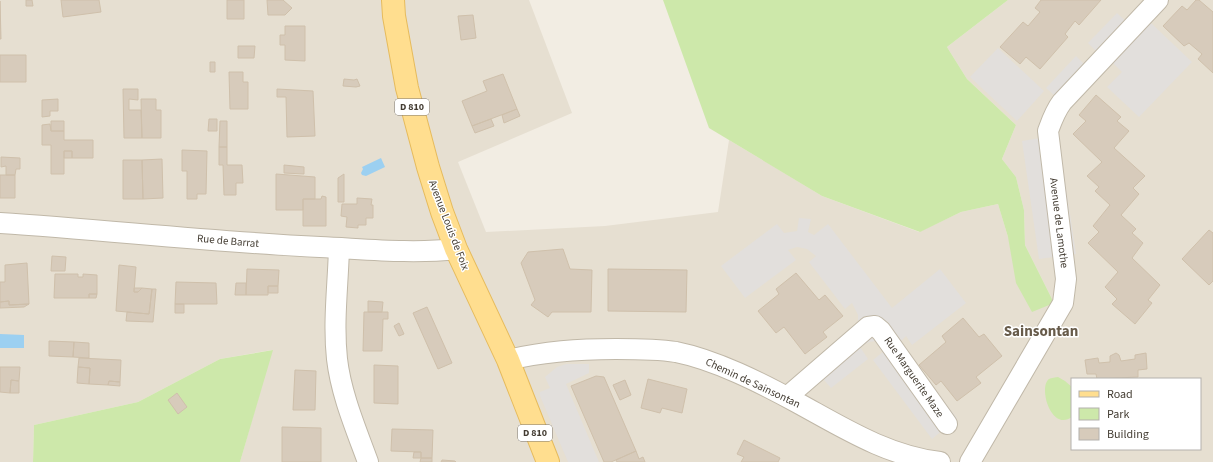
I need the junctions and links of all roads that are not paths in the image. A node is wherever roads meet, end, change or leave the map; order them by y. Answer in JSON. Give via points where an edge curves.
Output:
{"nodes":[{"id":1,"x":393,"y":0,"type":"edge"},
{"id":2,"x":1158,"y":0,"type":"edge"},
{"id":3,"x":0,"y":223,"type":"edge"},
{"id":4,"x":339,"y":248,"type":"junction"},
{"id":5,"x":456,"y":249,"type":"junction"},
{"id":6,"x":508,"y":360,"type":"junction"},
{"id":7,"x":787,"y":397,"type":"junction"},
{"id":8,"x":947,"y":424,"type":"dead end"},
{"id":9,"x":368,"y":462,"type":"edge"},
{"id":10,"x":548,"y":462,"type":"edge"},
{"id":11,"x":940,"y":462,"type":"edge"},
{"id":12,"x":970,"y":462,"type":"edge"}],
"edges":[{"from":1,"to":5,"type":"main road","name":"Avenue Louis de Foix","number":"D 810","via":[[407,88],[428,167]]},
{"from":2,"to":12,"type":"street","name":"Avenue de Lamothe","via":[[1062,102],[1053,116],[1048,131],[1066,279],[1063,303]]},
{"from":3,"to":4,"type":"street","name":"Rue de Barrat"},
{"from":4,"to":5,"type":"street","name":"Rue de Barrat","via":[[422,251]]},
{"from":4,"to":9,"type":"street","via":[[337,360],[353,423]]},
{"from":5,"to":6,"type":"main road","name":"Avenue Louis de Foix","number":"D 810"},
{"from":6,"to":7,"type":"street","name":"Chemin de Sainsontan","via":[[533,354],[578,349],[676,352],[708,361]]},
{"from":6,"to":10,"type":"main road","name":"Avenue Louis de Foix","number":"D 810"},
{"from":7,"to":8,"type":"street","name":"Rue Marguerite Maze","via":[[868,327],[875,326]]},
{"from":7,"to":11,"type":"street","name":"Chemin de Sainsontan","via":[[892,451]]}]}
